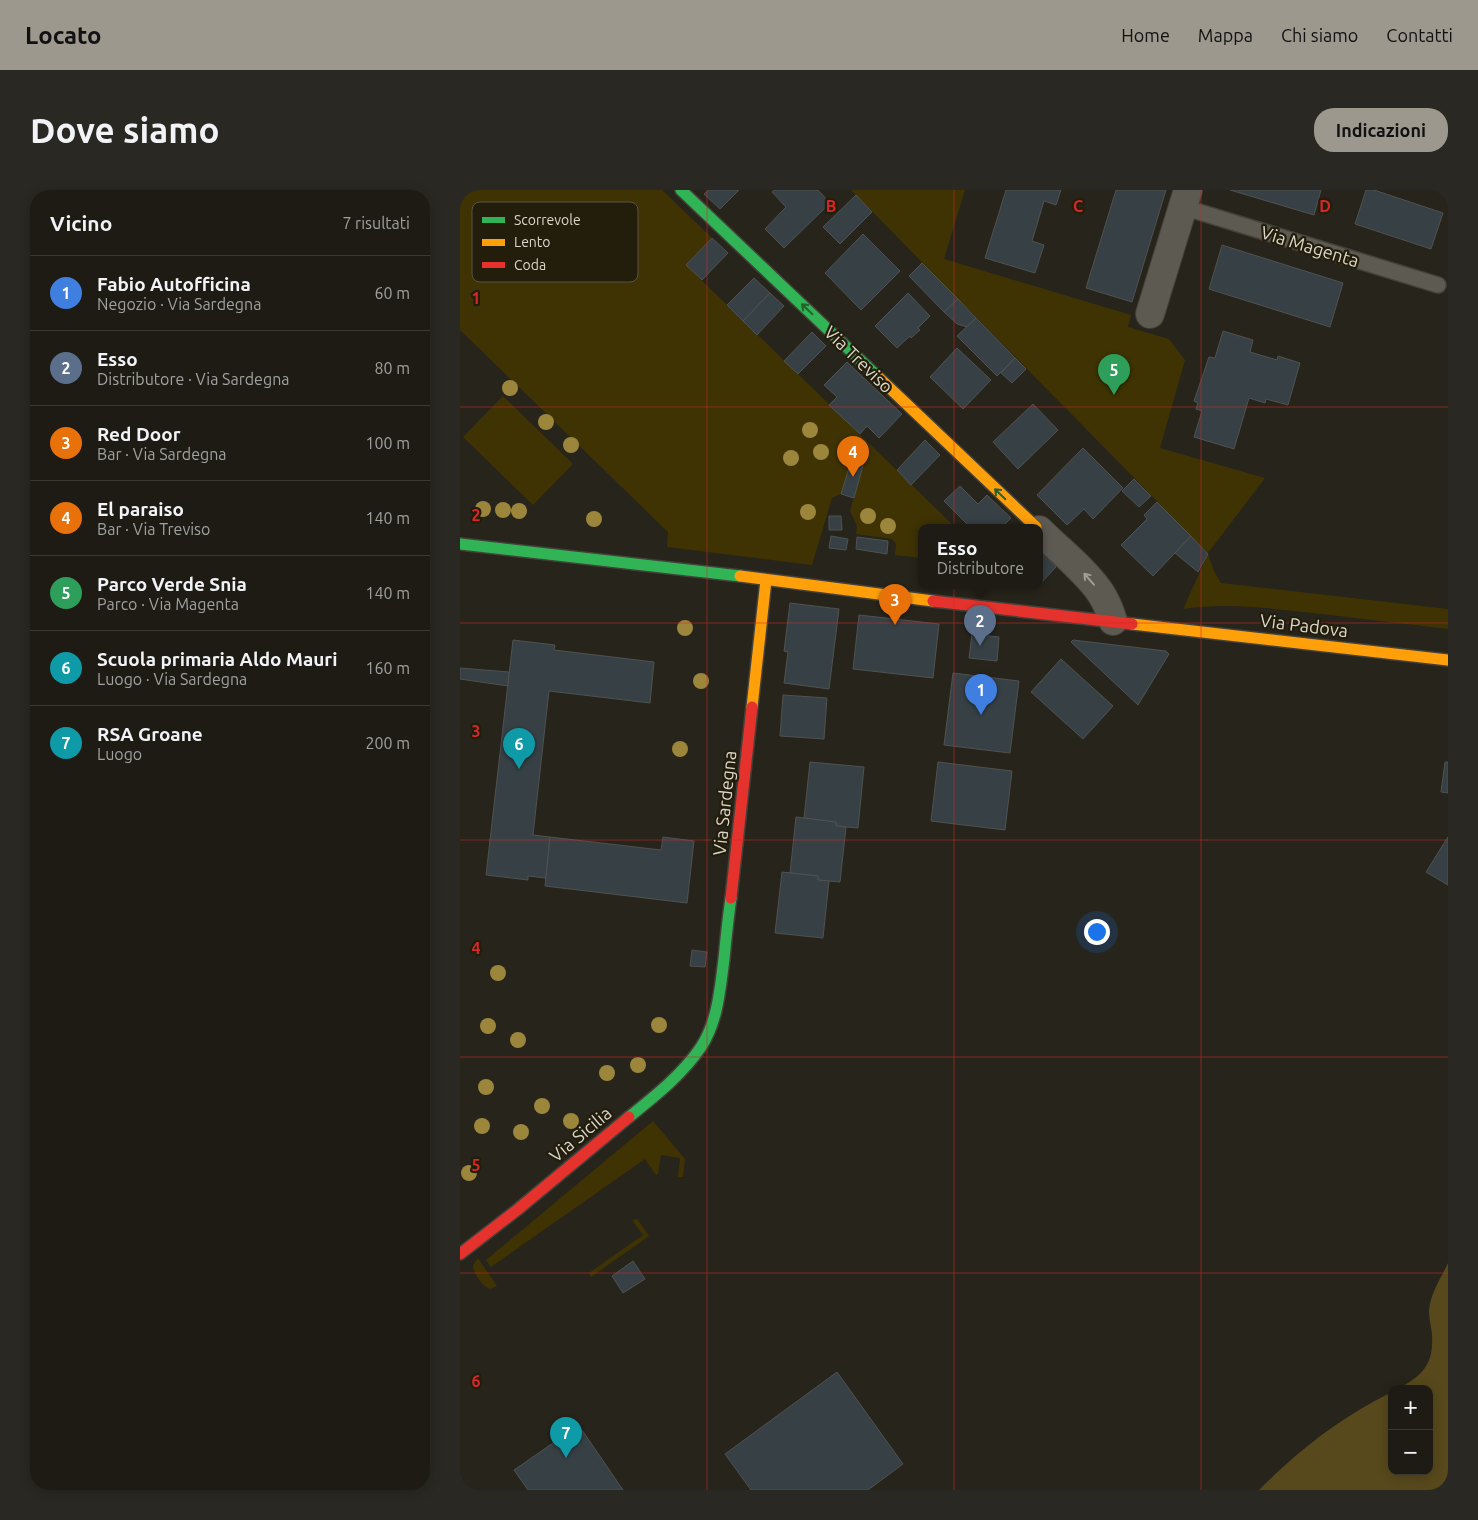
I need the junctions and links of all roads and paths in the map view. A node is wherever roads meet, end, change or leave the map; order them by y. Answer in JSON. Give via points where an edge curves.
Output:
{"nodes":[{"id":1,"x":681,"y":190,"type":"edge"},
{"id":2,"x":1185,"y":198,"type":"edge"},
{"id":3,"x":1438,"y":285,"type":"dead end"},
{"id":4,"x":1150,"y":314,"type":"dead end"},
{"id":5,"x":1033,"y":524,"type":"edge"},
{"id":6,"x":1043,"y":534,"type":"edge"},
{"id":7,"x":460,"y":544,"type":"edge"},
{"id":8,"x":766,"y":580,"type":"junction"},
{"id":9,"x":1113,"y":621,"type":"junction"},
{"id":10,"x":1448,"y":660,"type":"edge"},
{"id":11,"x":710,"y":1029,"type":"joint"},
{"id":12,"x":460,"y":1254,"type":"edge"}],
"edges":[{"from":5,"to":1,"type":"street","name":"Via Treviso","one_way":true},
{"from":2,"to":3,"type":"lane","name":"Via Magenta"},
{"from":2,"to":4,"type":"street","name":"Via Magenta"},
{"from":9,"to":6,"type":"street","one_way":true,"via":[[1100,592]]},
{"from":7,"to":8,"type":"street"},
{"from":8,"to":9,"type":"street"},
{"from":8,"to":11,"type":"street","name":"Via Sardegna","via":[[722,983]]},
{"from":9,"to":10,"type":"street","name":"Via Padova"},
{"from":11,"to":12,"type":"street","name":"Via Sicilia","via":[[695,1056],[673,1080]]}]}
